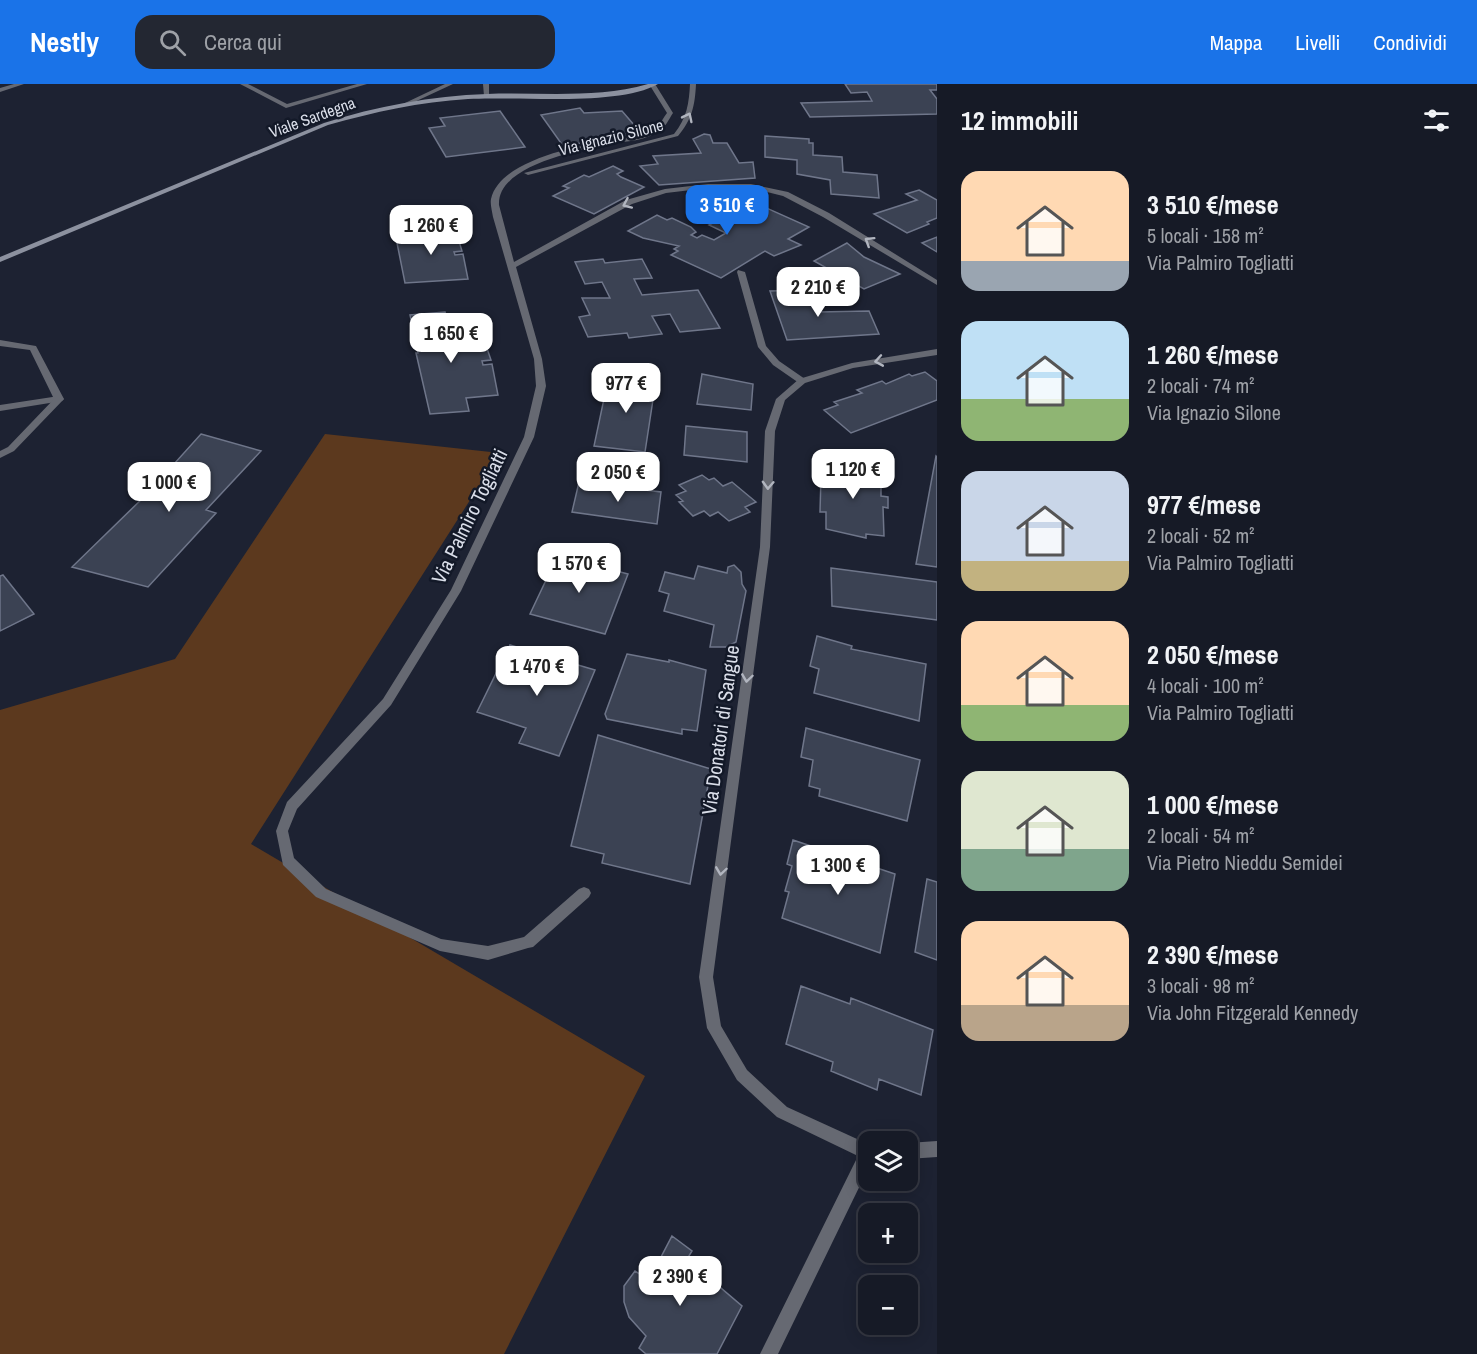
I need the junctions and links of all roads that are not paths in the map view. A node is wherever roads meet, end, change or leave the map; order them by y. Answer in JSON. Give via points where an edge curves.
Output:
{"nodes":[{"id":1,"x":21,"y":84,"type":"edge"},
{"id":2,"x":243,"y":84,"type":"edge"},
{"id":3,"x":364,"y":84,"type":"edge"},
{"id":4,"x":450,"y":84,"type":"edge"},
{"id":5,"x":486,"y":84,"type":"edge"},
{"id":6,"x":693,"y":84,"type":"edge"},
{"id":7,"x":653,"y":85,"type":"edge"},
{"id":8,"x":0,"y":90,"type":"edge"},
{"id":9,"x":487,"y":96,"type":"junction"},
{"id":10,"x":408,"y":103,"type":"junction"},
{"id":11,"x":500,"y":186,"type":"junction"},
{"id":12,"x":0,"y":260,"type":"edge"},
{"id":13,"x":512,"y":266,"type":"junction"},
{"id":14,"x":741,"y":272,"type":"dead end"},
{"id":15,"x":937,"y":283,"type":"edge"},
{"id":16,"x":0,"y":343,"type":"edge"},
{"id":17,"x":937,"y":352,"type":"edge"},
{"id":18,"x":802,"y":381,"type":"junction"},
{"id":19,"x":59,"y":399,"type":"junction"},
{"id":20,"x":0,"y":408,"type":"edge"},
{"id":21,"x":0,"y":454,"type":"edge"},
{"id":22,"x":584,"y":893,"type":"dead end"},
{"id":23,"x":858,"y":1148,"type":"edge"},
{"id":24,"x":937,"y":1149,"type":"edge"},
{"id":25,"x":918,"y":1150,"type":"edge"},
{"id":26,"x":858,"y":1173,"type":"edge"},
{"id":27,"x":769,"y":1354,"type":"edge"}],
"edges":[{"from":1,"to":8,"type":"street"},
{"from":2,"to":3,"type":"street","via":[[286,106]]},
{"from":4,"to":10,"type":"street"},
{"from":5,"to":9,"type":"street"},
{"from":11,"to":6,"type":"street","name":"Via Ignazio Silone","one_way":true,"via":[[528,173],[676,135],[687,123],[693,107]]},
{"from":7,"to":9,"type":"street","name":"Viale Sardegna","via":[[613,92]]},
{"from":7,"to":11,"type":"street","name":"Via Ignazio Silone","via":[[670,113],[659,129],[554,155],[521,168]]},
{"from":9,"to":10,"type":"street","name":"Viale Sardegna"},
{"from":10,"to":12,"type":"street","name":"Viale Sardegna","via":[[326,124]]},
{"from":11,"to":13,"type":"street","via":[[495,198],[497,217]]},
{"from":15,"to":13,"type":"street","one_way":true,"via":[[826,215],[785,194],[752,186],[665,191],[629,202]]},
{"from":13,"to":22,"type":"street","name":"Via Palmiro Togliatti","via":[[538,359],[541,386],[529,436],[456,591],[387,702],[292,806],[282,831],[288,861],[321,892],[440,945],[488,953],[528,942]]},
{"from":14,"to":18,"type":"street","via":[[762,346],[776,363]]},
{"from":16,"to":19,"type":"street","via":[[33,348]]},
{"from":17,"to":18,"type":"street","name":"Via Donatori di Sangue","one_way":true,"via":[[852,366]]},
{"from":18,"to":23,"type":"street","name":"Via Donatori di Sangue","one_way":true,"via":[[782,399],[770,431],[765,548],[706,977],[714,1028],[742,1075],[782,1112]]},
{"from":19,"to":20,"type":"street"},
{"from":19,"to":21,"type":"street","via":[[11,449]]},
{"from":24,"to":25,"type":"street"},
{"from":26,"to":27,"type":"street"}]}
